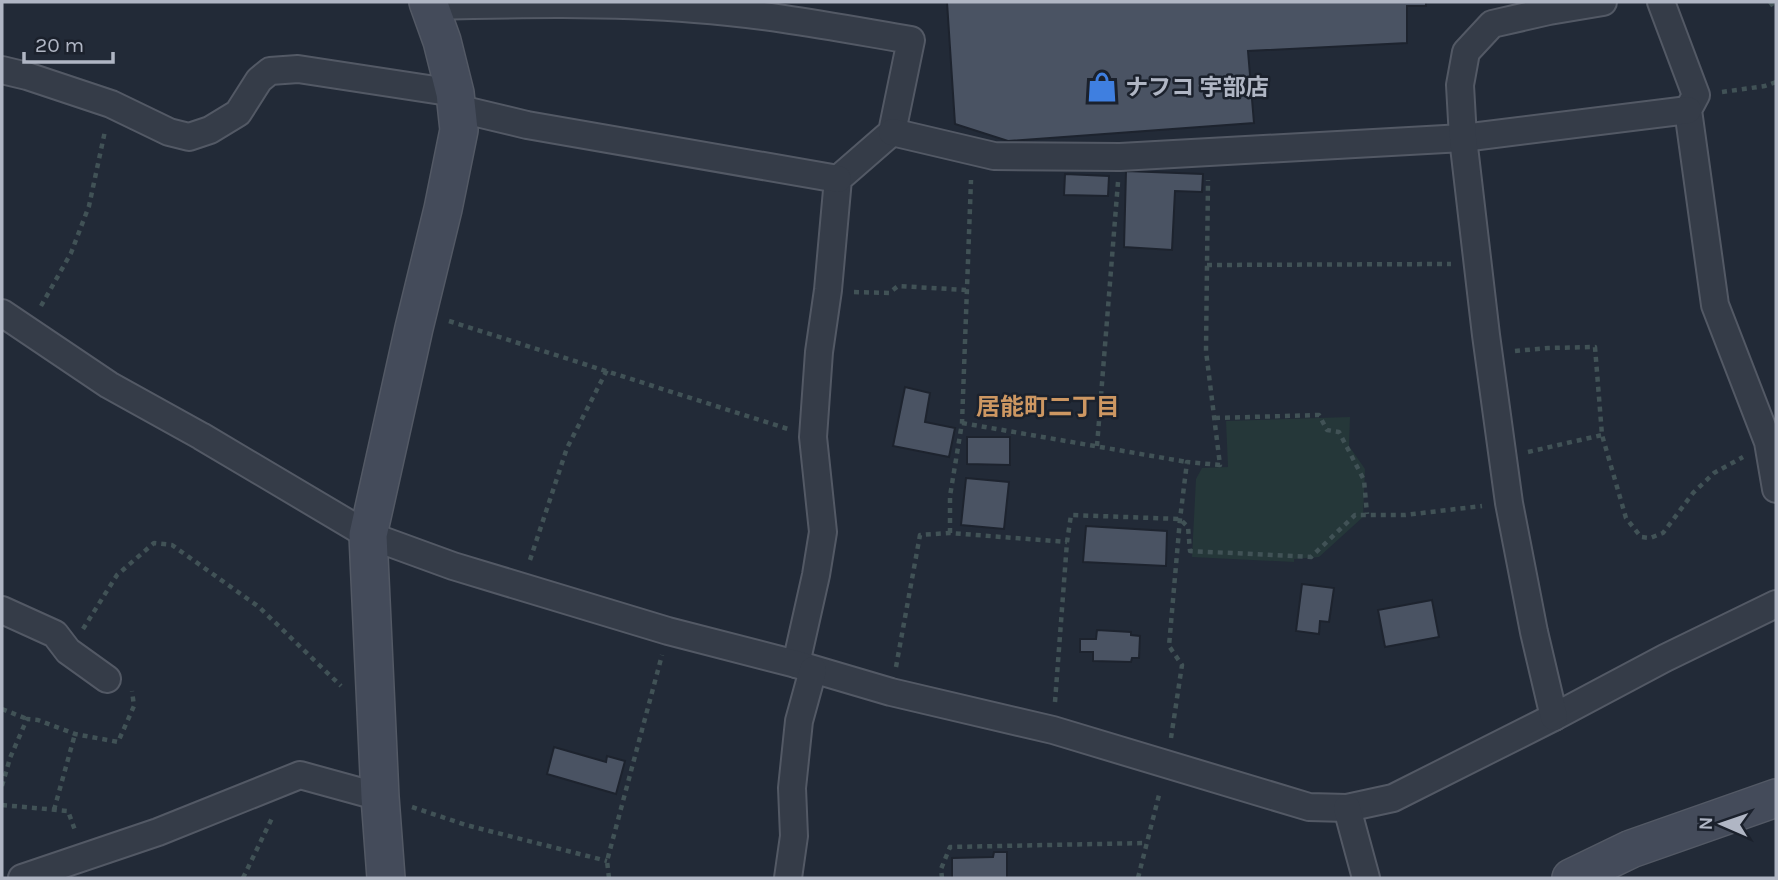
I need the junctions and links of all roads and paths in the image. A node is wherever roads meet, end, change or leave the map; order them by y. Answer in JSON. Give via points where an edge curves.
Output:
{"nodes":[{"id":1,"x":1603,"y":2,"type":"edge"},
{"id":2,"x":1661,"y":2,"type":"edge"},
{"id":3,"x":1770,"y":2,"type":"edge"},
{"id":4,"x":429,"y":4,"type":"edge"},
{"id":5,"x":1776,"y":10,"type":"edge"},
{"id":6,"x":2,"y":70,"type":"edge"},
{"id":7,"x":1776,"y":82,"type":"edge"},
{"id":8,"x":455,"y":101,"type":"junction"},
{"id":9,"x":1692,"y":102,"type":"junction"},
{"id":10,"x":111,"y":104,"type":"junction"},
{"id":11,"x":892,"y":132,"type":"junction"},
{"id":12,"x":1464,"y":138,"type":"junction"},
{"id":13,"x":973,"y":151,"type":"junction"},
{"id":14,"x":1209,"y":152,"type":"junction"},
{"id":15,"x":1120,"y":157,"type":"junction"},
{"id":16,"x":838,"y":179,"type":"junction"},
{"id":17,"x":1477,"y":264,"type":"junction"},
{"id":18,"x":1207,"y":265,"type":"junction"},
{"id":19,"x":828,"y":290,"type":"junction"},
{"id":20,"x":966,"y":290,"type":"junction"},
{"id":21,"x":418,"y":311,"type":"junction"},
{"id":22,"x":2,"y":313,"type":"edge"},
{"id":23,"x":27,"y":331,"type":"junction"},
{"id":24,"x":1488,"y":354,"type":"junction"},
{"id":25,"x":607,"y":370,"type":"junction"},
{"id":26,"x":1215,"y":418,"type":"junction"},
{"id":27,"x":962,"y":423,"type":"junction"},
{"id":28,"x":1602,"y":435,"type":"junction"},
{"id":29,"x":813,"y":437,"type":"junction"},
{"id":30,"x":1768,"y":442,"type":"junction"},
{"id":31,"x":1097,"y":446,"type":"junction"},
{"id":32,"x":1502,"y":458,"type":"junction"},
{"id":33,"x":1187,"y":462,"type":"junction"},
{"id":34,"x":1776,"y":489,"type":"edge"},
{"id":35,"x":1509,"y":503,"type":"junction"},
{"id":36,"x":1367,"y":514,"type":"junction"},
{"id":37,"x":1180,"y":519,"type":"junction"},
{"id":38,"x":950,"y":533,"type":"junction"},
{"id":39,"x":368,"y":535,"type":"junction"},
{"id":40,"x":1067,"y":542,"type":"junction"},
{"id":41,"x":521,"y":587,"type":"junction"},
{"id":42,"x":1776,"y":604,"type":"edge"},
{"id":43,"x":2,"y":610,"type":"edge"},
{"id":44,"x":668,"y":631,"type":"junction"},
{"id":45,"x":68,"y":651,"type":"junction"},
{"id":46,"x":804,"y":667,"type":"junction"},
{"id":47,"x":107,"y":679,"type":"joint"},
{"id":48,"x":891,"y":692,"type":"junction"},
{"id":49,"x":375,"y":696,"type":"junction"},
{"id":50,"x":2,"y":709,"type":"edge"},
{"id":51,"x":1554,"y":717,"type":"junction"},
{"id":52,"x":27,"y":719,"type":"junction"},
{"id":53,"x":1053,"y":730,"type":"junction"},
{"id":54,"x":75,"y":734,"type":"junction"},
{"id":55,"x":2,"y":755,"type":"edge"},
{"id":56,"x":10,"y":758,"type":"junction"},
{"id":57,"x":1167,"y":764,"type":"junction"},
{"id":58,"x":291,"y":778,"type":"junction"},
{"id":59,"x":2,"y":786,"type":"edge"},
{"id":60,"x":380,"y":797,"type":"junction"},
{"id":61,"x":1776,"y":797,"type":"edge"},
{"id":62,"x":2,"y":805,"type":"edge"},
{"id":63,"x":1347,"y":808,"type":"junction"},
{"id":64,"x":54,"y":810,"type":"junction"},
{"id":65,"x":1146,"y":843,"type":"junction"},
{"id":66,"x":84,"y":857,"type":"junction"},
{"id":67,"x":607,"y":861,"type":"junction"},
{"id":68,"x":22,"y":878,"type":"edge"},
{"id":69,"x":243,"y":878,"type":"edge"},
{"id":70,"x":386,"y":878,"type":"edge"},
{"id":71,"x":609,"y":878,"type":"edge"},
{"id":72,"x":788,"y":878,"type":"edge"},
{"id":73,"x":942,"y":878,"type":"edge"},
{"id":74,"x":1138,"y":878,"type":"edge"},
{"id":75,"x":1366,"y":878,"type":"edge"},
{"id":76,"x":1571,"y":878,"type":"edge"}],
"edges":[{"from":1,"to":12,"type":"street","via":[[1492,24],[1466,52],[1460,85]]},
{"from":2,"to":9,"type":"street"},
{"from":3,"to":5,"type":"path"},
{"from":4,"to":8,"type":"street"},
{"from":4,"to":11,"type":"street","via":[[564,3],[696,9],[911,40]]},
{"from":6,"to":10,"type":"street"},
{"from":7,"to":9,"type":"path"},
{"from":8,"to":10,"type":"street","via":[[298,69],[270,71],[238,113],[189,137]]},
{"from":8,"to":16,"type":"street","via":[[527,125]]},
{"from":8,"to":21,"type":"street","via":[[459,130]]},
{"from":9,"to":12,"type":"street"},
{"from":9,"to":30,"type":"street","via":[[1715,305]]},
{"from":10,"to":23,"type":"path","via":[[89,206],[71,253]]},
{"from":11,"to":13,"type":"street"},
{"from":11,"to":16,"type":"street"},
{"from":12,"to":14,"type":"street"},
{"from":12,"to":17,"type":"street"},
{"from":13,"to":15,"type":"street","via":[[994,156]]},
{"from":13,"to":20,"type":"path"},
{"from":14,"to":15,"type":"street"},
{"from":14,"to":18,"type":"path"},
{"from":15,"to":31,"type":"path"},
{"from":16,"to":19,"type":"street"},
{"from":17,"to":18,"type":"path"},
{"from":17,"to":24,"type":"street"},
{"from":18,"to":26,"type":"path","via":[[1206,351]]},
{"from":19,"to":20,"type":"path","via":[[889,293],[898,286]]},
{"from":19,"to":29,"type":"street"},
{"from":20,"to":27,"type":"path"},
{"from":21,"to":25,"type":"path"},
{"from":21,"to":39,"type":"street"},
{"from":22,"to":23,"type":"street"},
{"from":23,"to":39,"type":"street","via":[[109,385]]},
{"from":24,"to":28,"type":"path","via":[[1595,348]]},
{"from":24,"to":32,"type":"street"},
{"from":25,"to":29,"type":"path"},
{"from":25,"to":41,"type":"path","via":[[567,448]]},
{"from":26,"to":33,"type":"path","via":[[1220,465]]},
{"from":26,"to":36,"type":"path","via":[[1319,415],[1327,429],[1339,432],[1363,480]]},
{"from":27,"to":31,"type":"path"},
{"from":27,"to":38,"type":"path","via":[[950,496]]},
{"from":28,"to":30,"type":"path","via":[[1626,518],[1641,537],[1650,538],[1662,533],[1714,473]]},
{"from":28,"to":32,"type":"path"},
{"from":29,"to":46,"type":"street","via":[[823,532]]},
{"from":30,"to":34,"type":"street"},
{"from":31,"to":33,"type":"path"},
{"from":32,"to":35,"type":"street"},
{"from":33,"to":37,"type":"path"},
{"from":35,"to":36,"type":"path","via":[[1405,515]]},
{"from":35,"to":51,"type":"street"},
{"from":36,"to":37,"type":"path","via":[[1355,515],[1311,557],[1190,551],[1188,527]]},
{"from":37,"to":40,"type":"path","via":[[1071,515]]},
{"from":37,"to":57,"type":"path","via":[[1169,646],[1182,665]]},
{"from":38,"to":40,"type":"path"},
{"from":38,"to":48,"type":"path","via":[[920,535]]},
{"from":39,"to":41,"type":"street"},
{"from":39,"to":49,"type":"street"},
{"from":40,"to":53,"type":"path"},
{"from":41,"to":44,"type":"street"},
{"from":42,"to":51,"type":"street"},
{"from":43,"to":45,"type":"street","via":[[55,634]]},
{"from":44,"to":46,"type":"street"},
{"from":44,"to":67,"type":"path"},
{"from":45,"to":47,"type":"street"},
{"from":45,"to":49,"type":"path","via":[[117,575],[154,543],[172,545],[258,607],[340,686]]},
{"from":46,"to":48,"type":"street"},
{"from":46,"to":72,"type":"street"},
{"from":47,"to":54,"type":"path","via":[[132,689],[134,706],[118,742]]},
{"from":48,"to":53,"type":"street"},
{"from":49,"to":60,"type":"street"},
{"from":50,"to":52,"type":"path"},
{"from":51,"to":63,"type":"street","via":[[1393,798]]},
{"from":52,"to":54,"type":"path"},
{"from":52,"to":56,"type":"path"},
{"from":53,"to":57,"type":"street"},
{"from":54,"to":64,"type":"path"},
{"from":55,"to":56,"type":"path"},
{"from":56,"to":59,"type":"path"},
{"from":57,"to":63,"type":"street","via":[[1309,807]]},
{"from":57,"to":65,"type":"path"},
{"from":58,"to":60,"type":"street","via":[[300,775]]},
{"from":58,"to":66,"type":"street"},
{"from":58,"to":69,"type":"path"},
{"from":60,"to":67,"type":"path","via":[[466,825]]},
{"from":60,"to":70,"type":"street"},
{"from":61,"to":76,"type":"street","via":[[1631,849]]},
{"from":62,"to":64,"type":"path"},
{"from":63,"to":75,"type":"street"},
{"from":64,"to":66,"type":"path","via":[[68,811]]},
{"from":65,"to":73,"type":"path","via":[[950,846]]},
{"from":65,"to":74,"type":"path"},
{"from":66,"to":68,"type":"street"},
{"from":67,"to":71,"type":"path"}]}
